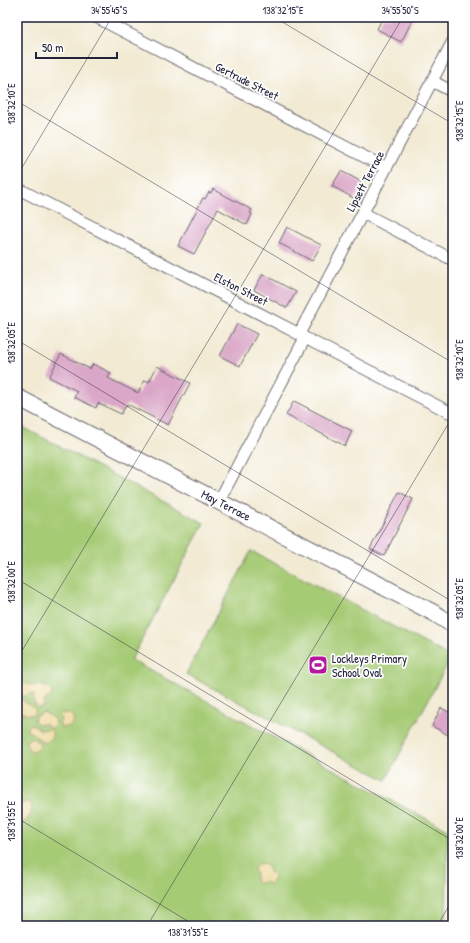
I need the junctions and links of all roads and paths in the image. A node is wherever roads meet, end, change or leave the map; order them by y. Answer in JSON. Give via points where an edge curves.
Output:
{"nodes":[{"id":1,"x":96,"y":17,"type":"edge"},
{"id":2,"x":453,"y":41,"type":"edge"},
{"id":3,"x":432,"y":81,"type":"junction"},
{"id":4,"x":453,"y":92,"type":"edge"},
{"id":5,"x":386,"y":168,"type":"junction"},
{"id":6,"x":17,"y":188,"type":"edge"},
{"id":7,"x":363,"y":213,"type":"junction"},
{"id":8,"x":453,"y":260,"type":"edge"},
{"id":9,"x":302,"y":336,"type":"junction"},
{"id":10,"x":17,"y":397,"type":"edge"},
{"id":11,"x":453,"y":414,"type":"edge"},
{"id":12,"x":219,"y":502,"type":"junction"},
{"id":13,"x":434,"y":613,"type":"junction"},
{"id":14,"x":453,"y":619,"type":"edge"},
{"id":15,"x":453,"y":625,"type":"edge"}],
"edges":[{"from":1,"to":5,"type":"street","name":"Gertrude Street"},
{"from":2,"to":3,"type":"street","name":"Lipsett Terrace"},
{"from":3,"to":4,"type":"street"},
{"from":3,"to":5,"type":"street","name":"Lipsett Terrace"},
{"from":5,"to":7,"type":"street","name":"Lipsett Terrace"},
{"from":6,"to":9,"type":"street","name":"Elston Street"},
{"from":7,"to":8,"type":"street"},
{"from":7,"to":9,"type":"street","name":"Lipsett Terrace"},
{"from":9,"to":11,"type":"street","name":"Elston Street"},
{"from":9,"to":12,"type":"street","name":"Lipsett Terrace"},
{"from":10,"to":12,"type":"street","name":"May Terrace"},
{"from":12,"to":13,"type":"street","name":"May Terrace"},
{"from":13,"to":14,"type":"street","name":"May Terrace"},
{"from":13,"to":15,"type":"street","name":"May Terrace"}]}
